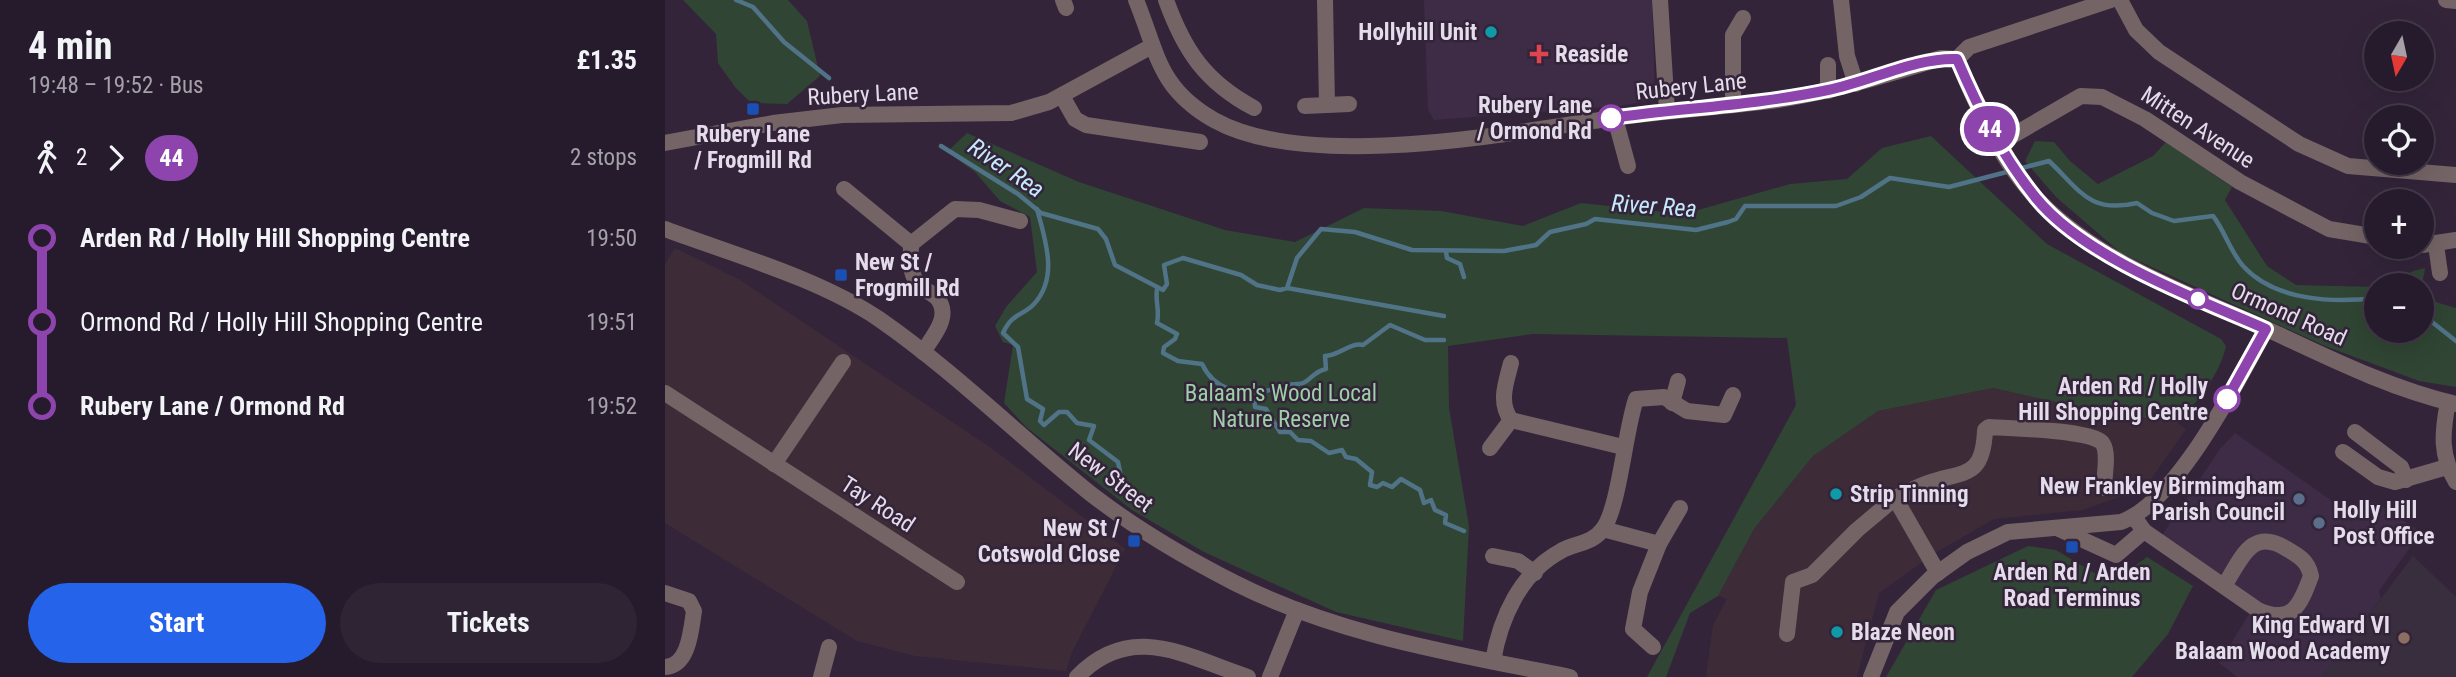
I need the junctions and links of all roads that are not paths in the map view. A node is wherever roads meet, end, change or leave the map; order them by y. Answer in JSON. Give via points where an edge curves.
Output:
{"nodes":[{"id":1,"x":1136,"y":0,"type":"edge"},
{"id":2,"x":1166,"y":0,"type":"edge"},
{"id":3,"x":1325,"y":0,"type":"edge"},
{"id":4,"x":1841,"y":0,"type":"edge"},
{"id":5,"x":2111,"y":0,"type":"edge"},
{"id":6,"x":2120,"y":0,"type":"edge"},
{"id":7,"x":2446,"y":0,"type":"edge"},
{"id":8,"x":2456,"y":1,"type":"edge"},
{"id":9,"x":1657,"y":2,"type":"edge"},
{"id":10,"x":2064,"y":7,"type":"edge"},
{"id":11,"x":1743,"y":18,"type":"dead end"},
{"id":12,"x":1151,"y":46,"type":"junction"},
{"id":13,"x":1957,"y":59,"type":"junction"},
{"id":14,"x":1828,"y":65,"type":"dead end"},
{"id":15,"x":1856,"y":84,"type":"junction"},
{"id":16,"x":1828,"y":90,"type":"junction"},
{"id":17,"x":1062,"y":96,"type":"junction"},
{"id":18,"x":1349,"y":104,"type":"dead end"},
{"id":19,"x":1733,"y":104,"type":"junction"},
{"id":20,"x":1327,"y":105,"type":"junction"},
{"id":21,"x":1305,"y":106,"type":"dead end"},
{"id":22,"x":1254,"y":108,"type":"dead end"},
{"id":23,"x":1667,"y":111,"type":"junction"},
{"id":24,"x":1615,"y":118,"type":"junction"},
{"id":25,"x":1200,"y":142,"type":"dead end"},
{"id":26,"x":665,"y":143,"type":"edge"},
{"id":27,"x":1998,"y":144,"type":"junction"},
{"id":28,"x":1628,"y":166,"type":"dead end"},
{"id":29,"x":2456,"y":175,"type":"edge"},
{"id":30,"x":844,"y":189,"type":"dead end"},
{"id":31,"x":1020,"y":221,"type":"dead end"},
{"id":32,"x":665,"y":229,"type":"edge"},
{"id":33,"x":2364,"y":235,"type":"edge"},
{"id":34,"x":2456,"y":240,"type":"edge"},
{"id":35,"x":911,"y":244,"type":"junction"},
{"id":36,"x":2434,"y":244,"type":"edge"},
{"id":37,"x":2434,"y":258,"type":"edge"},
{"id":38,"x":2440,"y":273,"type":"dead end"},
{"id":39,"x":2266,"y":329,"type":"junction"},
{"id":40,"x":923,"y":352,"type":"junction"},
{"id":41,"x":843,"y":362,"type":"dead end"},
{"id":42,"x":1511,"y":363,"type":"dead end"},
{"id":43,"x":1678,"y":381,"type":"dead end"},
{"id":44,"x":665,"y":393,"type":"edge"},
{"id":45,"x":1733,"y":395,"type":"dead end"},
{"id":46,"x":1672,"y":403,"type":"junction"},
{"id":47,"x":2452,"y":403,"type":"edge"},
{"id":48,"x":1511,"y":420,"type":"junction"},
{"id":49,"x":2355,"y":432,"type":"dead end"},
{"id":50,"x":1623,"y":447,"type":"junction"},
{"id":51,"x":1490,"y":448,"type":"dead end"},
{"id":52,"x":2343,"y":452,"type":"dead end"},
{"id":53,"x":774,"y":464,"type":"junction"},
{"id":54,"x":2447,"y":467,"type":"junction"},
{"id":55,"x":2406,"y":480,"type":"junction"},
{"id":56,"x":2456,"y":482,"type":"edge"},
{"id":57,"x":2104,"y":488,"type":"dead end"},
{"id":58,"x":1895,"y":498,"type":"junction"},
{"id":59,"x":1680,"y":508,"type":"dead end"},
{"id":60,"x":2139,"y":524,"type":"junction"},
{"id":61,"x":2057,"y":528,"type":"junction"},
{"id":62,"x":1603,"y":529,"type":"junction"},
{"id":63,"x":1659,"y":544,"type":"junction"},
{"id":64,"x":1493,"y":556,"type":"dead end"},
{"id":65,"x":1535,"y":573,"type":"junction"},
{"id":66,"x":1938,"y":573,"type":"junction"},
{"id":67,"x":957,"y":582,"type":"dead end"},
{"id":68,"x":2224,"y":586,"type":"junction"},
{"id":69,"x":665,"y":593,"type":"edge"},
{"id":70,"x":1297,"y":610,"type":"junction"},
{"id":71,"x":1787,"y":634,"type":"dead end"},
{"id":72,"x":829,"y":648,"type":"dead end"},
{"id":73,"x":1653,"y":648,"type":"dead end"},
{"id":74,"x":1493,"y":661,"type":"junction"},
{"id":75,"x":665,"y":667,"type":"edge"},
{"id":76,"x":821,"y":677,"type":"edge"},
{"id":77,"x":1077,"y":677,"type":"edge"},
{"id":78,"x":1248,"y":677,"type":"edge"},
{"id":79,"x":1270,"y":677,"type":"edge"},
{"id":80,"x":1570,"y":677,"type":"edge"},
{"id":81,"x":1871,"y":677,"type":"edge"}],
"edges":[{"from":1,"to":12,"type":"street"},
{"from":2,"to":22,"type":"street","via":[[1180,38],[1196,61],[1234,97]]},
{"from":3,"to":20,"type":"street"},
{"from":4,"to":15,"type":"street","via":[[1847,56]]},
{"from":5,"to":10,"type":"street","name":"Rubery Lane"},
{"from":6,"to":29,"type":"street","via":[[2136,30],[2159,52],[2299,144],[2349,166]]},
{"from":7,"to":8,"type":"street"},
{"from":9,"to":23,"type":"street"},
{"from":10,"to":13,"type":"street","name":"Rubery Lane","via":[[1969,47]]},
{"from":11,"to":19,"type":"street","via":[[1733,35]]},
{"from":12,"to":17,"type":"street","name":"Rubery Lane"},
{"from":12,"to":24,"type":"street","name":"Rubery Lane","via":[[1173,89],[1214,120],[1248,135],[1299,144],[1459,140]]},
{"from":13,"to":15,"type":"street","name":"Rubery Lane","via":[[1941,58]]},
{"from":13,"to":27,"type":"street","name":"Ormond Road"},
{"from":14,"to":16,"type":"street"},
{"from":15,"to":16,"type":"street","name":"Rubery Lane"},
{"from":16,"to":19,"type":"street","name":"Rubery Lane"},
{"from":17,"to":25,"type":"street","via":[[1075,119],[1086,125]]},
{"from":17,"to":26,"type":"street","name":"Rubery Lane","via":[[1011,113],[842,115]]},
{"from":18,"to":20,"type":"street"},
{"from":19,"to":23,"type":"street","name":"Rubery Lane"},
{"from":20,"to":21,"type":"street"},
{"from":23,"to":24,"type":"street","name":"Rubery Lane"},
{"from":24,"to":28,"type":"street"},
{"from":27,"to":33,"type":"street","name":"Mitten Avenue","via":[[2081,96],[2102,97],[2145,118],[2239,182],[2329,229]]},
{"from":27,"to":39,"type":"street","name":"Ormond Road","via":[[2037,199],[2074,233],[2118,260]]},
{"from":30,"to":35,"type":"street"},
{"from":31,"to":35,"type":"street","via":[[955,209]]},
{"from":32,"to":40,"type":"street","name":"New Street","via":[[843,299]]},
{"from":34,"to":36,"type":"street"},
{"from":35,"to":40,"type":"street","via":[[911,272],[942,308],[943,319]]},
{"from":37,"to":38,"type":"street"},
{"from":39,"to":47,"type":"street","name":"Ormond Road","via":[[2378,379]]},
{"from":39,"to":60,"type":"street","via":[[2219,412]]},
{"from":40,"to":70,"type":"street","name":"New Street","via":[[1094,496],[1236,583]]},
{"from":41,"to":53,"type":"street"},
{"from":42,"to":48,"type":"street","via":[[1503,398]]},
{"from":43,"to":46,"type":"street"},
{"from":44,"to":53,"type":"street","name":"Tay Road"},
{"from":45,"to":46,"type":"street","via":[[1724,415],[1687,411]]},
{"from":46,"to":50,"type":"street","via":[[1664,397],[1636,399]]},
{"from":47,"to":54,"type":"street","via":[[2443,428]]},
{"from":48,"to":50,"type":"street"},
{"from":48,"to":51,"type":"street"},
{"from":49,"to":55,"type":"street","via":[[2401,467]]},
{"from":50,"to":62,"type":"street","via":[[1612,512]]},
{"from":52,"to":55,"type":"street","via":[[2378,477]]},
{"from":53,"to":67,"type":"street","name":"Tay Road"},
{"from":54,"to":55,"type":"street"},
{"from":54,"to":56,"type":"street"},
{"from":57,"to":58,"type":"street","via":[[2102,442],[2069,433],[1989,427],[1980,461],[1967,474],[1925,484]]},
{"from":58,"to":66,"type":"street"},
{"from":58,"to":71,"type":"street","via":[[1811,575],[1793,582]]},
{"from":59,"to":63,"type":"street"},
{"from":60,"to":61,"type":"street"},
{"from":60,"to":61,"type":"street","via":[[2116,555]]},
{"from":60,"to":68,"type":"street"},
{"from":61,"to":66,"type":"street","via":[[2008,532]]},
{"from":62,"to":63,"type":"street"},
{"from":62,"to":65,"type":"street","via":[[1592,540],[1562,550]]},
{"from":63,"to":73,"type":"street","via":[[1640,592],[1633,629]]},
{"from":64,"to":65,"type":"street","via":[[1517,561]]},
{"from":65,"to":74,"type":"street","via":[[1505,612]]},
{"from":66,"to":81,"type":"street","via":[[1898,612]]},
{"from":68,"to":68,"type":"street","via":[[2274,617],[2287,615],[2304,595],[2311,576],[2301,558],[2268,540],[2257,541]]},
{"from":69,"to":75,"type":"street","via":[[689,601],[694,611],[681,660]]},
{"from":70,"to":74,"type":"street","name":"New Street","via":[[1353,629]]},
{"from":70,"to":79,"type":"street"},
{"from":72,"to":76,"type":"street"},
{"from":74,"to":80,"type":"street","name":"New Street"},
{"from":77,"to":78,"type":"street","via":[[1094,659],[1131,645],[1167,649]]}]}
